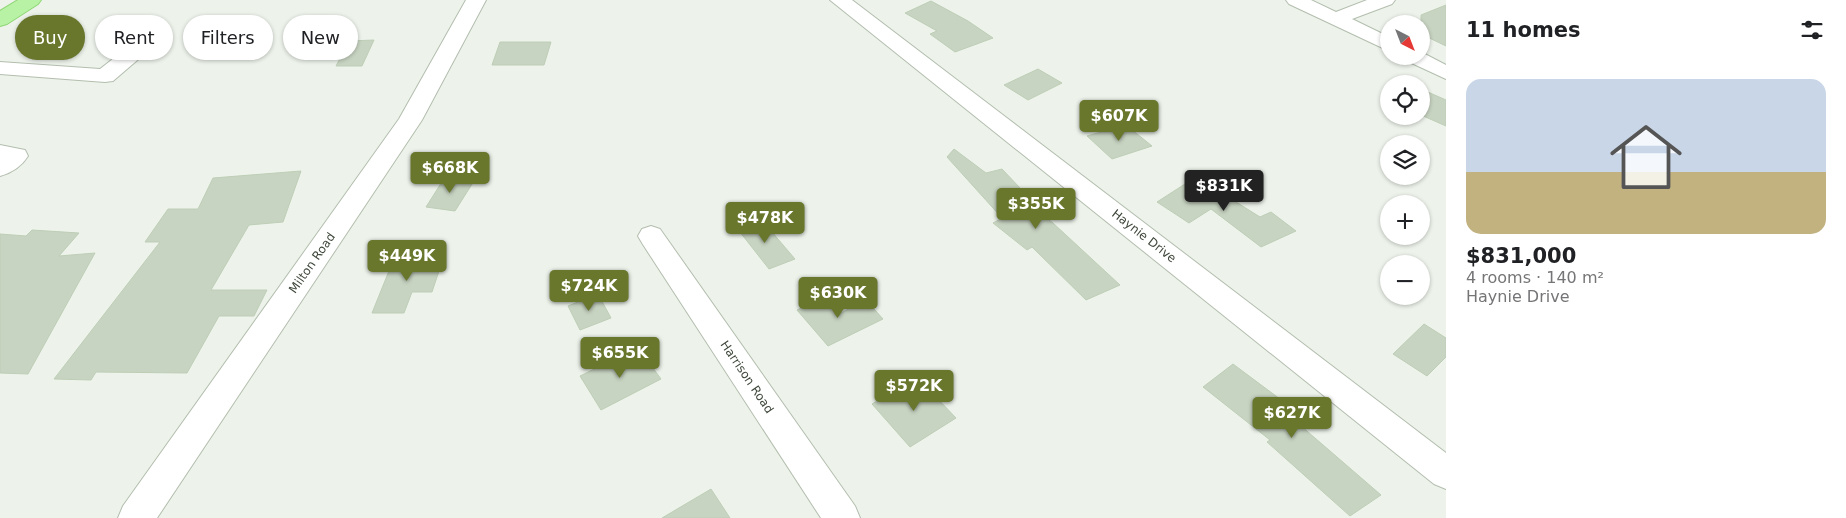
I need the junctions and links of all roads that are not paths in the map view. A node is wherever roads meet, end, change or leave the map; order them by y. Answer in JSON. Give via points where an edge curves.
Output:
{"nodes":[{"id":1,"x":31,"y":0,"type":"edge"},
{"id":2,"x":476,"y":0,"type":"edge"},
{"id":3,"x":840,"y":0,"type":"edge"},
{"id":4,"x":1296,"y":0,"type":"edge"},
{"id":5,"x":1386,"y":0,"type":"edge"},
{"id":6,"x":1334,"y":19,"type":"junction"},
{"id":7,"x":0,"y":20,"type":"edge"},
{"id":8,"x":1380,"y":41,"type":"edge"},
{"id":9,"x":125,"y":60,"type":"edge"},
{"id":10,"x":1430,"y":65,"type":"edge"},
{"id":11,"x":0,"y":68,"type":"edge"},
{"id":12,"x":1446,"y":73,"type":"edge"},
{"id":13,"x":0,"y":153,"type":"edge"},
{"id":14,"x":0,"y":168,"type":"edge"},
{"id":15,"x":651,"y":236,"type":"dead end"},
{"id":16,"x":1446,"y":473,"type":"edge"},
{"id":17,"x":136,"y":518,"type":"edge"},
{"id":18,"x":842,"y":518,"type":"edge"}],
"edges":[{"from":1,"to":7,"type":"main road"},
{"from":2,"to":17,"type":"street","name":"Milton Road","via":[[410,120]]},
{"from":3,"to":16,"type":"street","name":"Haynie Drive"},
{"from":4,"to":6,"type":"street"},
{"from":5,"to":6,"type":"street"},
{"from":6,"to":8,"type":"street"},
{"from":9,"to":11,"type":"street","via":[[105,76]]},
{"from":10,"to":12,"type":"street"},
{"from":13,"to":14,"type":"street","via":[[16,156]]},
{"from":15,"to":18,"type":"street","name":"Harrison Road"}]}
